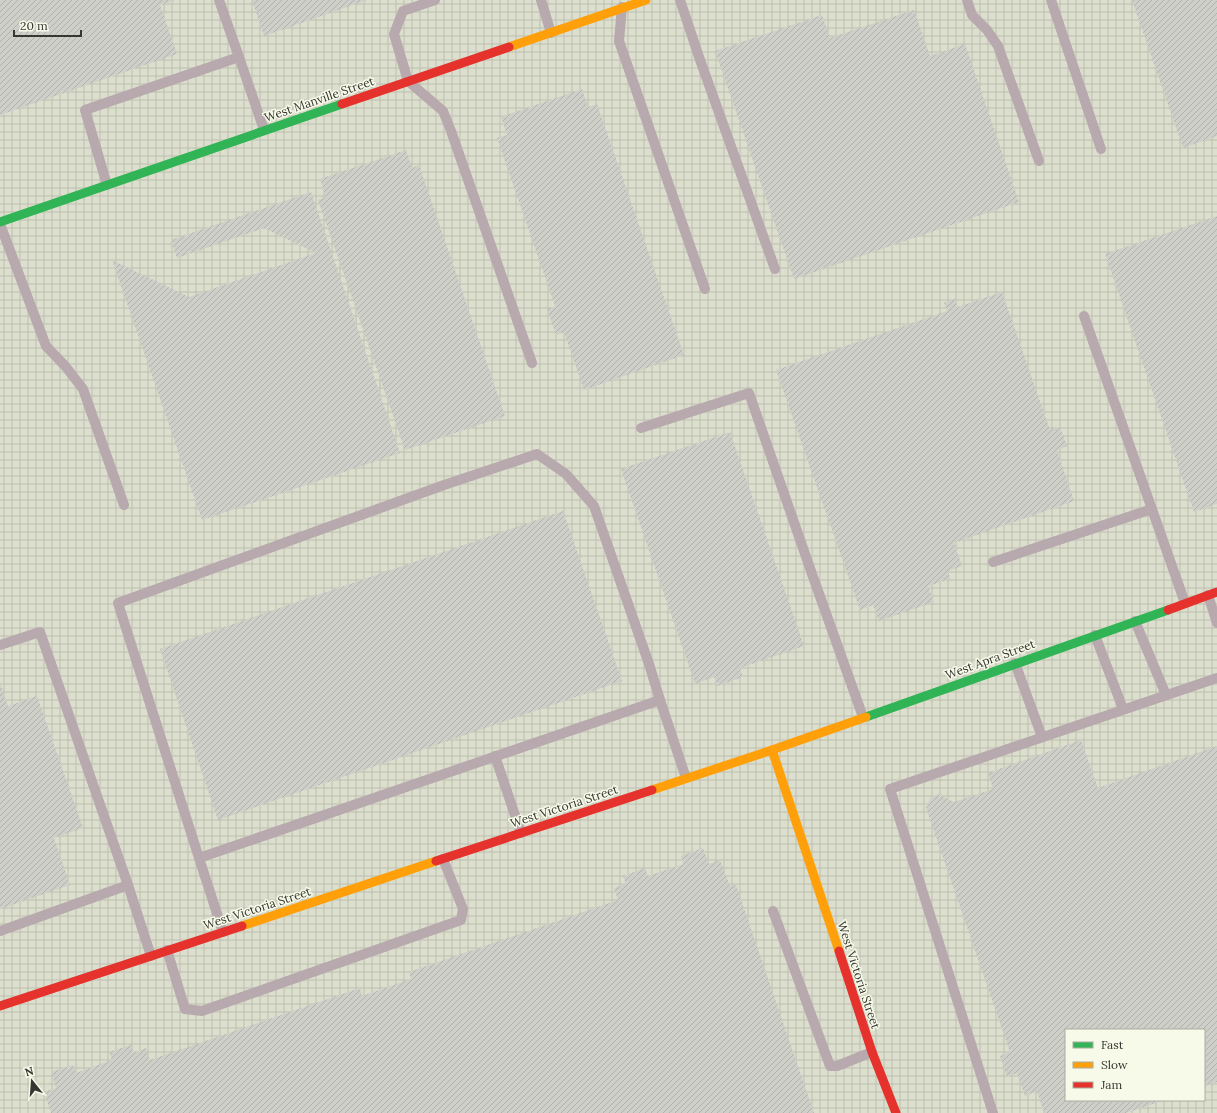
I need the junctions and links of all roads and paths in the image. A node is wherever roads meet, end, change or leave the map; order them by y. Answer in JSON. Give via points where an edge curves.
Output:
{"nodes":[{"id":1,"x":219,"y":0,"type":"edge"},
{"id":2,"x":435,"y":0,"type":"edge"},
{"id":3,"x":541,"y":0,"type":"edge"},
{"id":4,"x":646,"y":0,"type":"edge"},
{"id":5,"x":680,"y":0,"type":"edge"},
{"id":6,"x":967,"y":0,"type":"edge"},
{"id":7,"x":1051,"y":0,"type":"edge"},
{"id":8,"x":621,"y":4,"type":"edge"},
{"id":9,"x":550,"y":33,"type":"junction"},
{"id":10,"x":239,"y":57,"type":"junction"},
{"id":11,"x":408,"y":81,"type":"junction"},
{"id":12,"x":264,"y":130,"type":"junction"},
{"id":13,"x":1101,"y":149,"type":"dead end"},
{"id":14,"x":1039,"y":161,"type":"dead end"},
{"id":15,"x":108,"y":185,"type":"junction"},
{"id":16,"x":0,"y":223,"type":"edge"},
{"id":17,"x":775,"y":269,"type":"dead end"},
{"id":18,"x":705,"y":289,"type":"dead end"},
{"id":19,"x":1084,"y":316,"type":"dead end"},
{"id":20,"x":532,"y":363,"type":"dead end"},
{"id":21,"x":641,"y":428,"type":"dead end"},
{"id":22,"x":124,"y":505,"type":"dead end"},
{"id":23,"x":1152,"y":509,"type":"junction"},
{"id":24,"x":993,"y":562,"type":"dead end"},
{"id":25,"x":1212,"y":593,"type":"edge"},
{"id":26,"x":1185,"y":603,"type":"junction"},
{"id":27,"x":1135,"y":621,"type":"junction"},
{"id":28,"x":1217,"y":623,"type":"edge"},
{"id":29,"x":1095,"y":635,"type":"junction"},
{"id":30,"x":0,"y":644,"type":"edge"},
{"id":31,"x":1016,"y":663,"type":"junction"},
{"id":32,"x":1217,"y":678,"type":"edge"},
{"id":33,"x":1166,"y":695,"type":"junction"},
{"id":34,"x":660,"y":700,"type":"junction"},
{"id":35,"x":1123,"y":710,"type":"junction"},
{"id":36,"x":863,"y":717,"type":"junction"},
{"id":37,"x":1042,"y":737,"type":"junction"},
{"id":38,"x":772,"y":750,"type":"junction"},
{"id":39,"x":495,"y":756,"type":"junction"},
{"id":40,"x":686,"y":778,"type":"junction"},
{"id":41,"x":521,"y":833,"type":"junction"},
{"id":42,"x":199,"y":858,"type":"junction"},
{"id":43,"x":443,"y":859,"type":"junction"},
{"id":44,"x":128,"y":885,"type":"junction"},
{"id":45,"x":773,"y":911,"type":"dead end"},
{"id":46,"x":0,"y":931,"type":"edge"},
{"id":47,"x":223,"y":932,"type":"junction"},
{"id":48,"x":167,"y":950,"type":"junction"},
{"id":49,"x":151,"y":956,"type":"junction"},
{"id":50,"x":0,"y":1006,"type":"edge"},
{"id":51,"x":872,"y":1052,"type":"junction"},
{"id":52,"x":896,"y":1113,"type":"edge"},
{"id":53,"x":993,"y":1113,"type":"edge"}],
"edges":[{"from":1,"to":10,"type":"lane"},
{"from":2,"to":11,"type":"lane","via":[[403,11],[394,34]]},
{"from":3,"to":9,"type":"lane"},
{"from":4,"to":8,"type":"street","name":"West Manville Street"},
{"from":5,"to":17,"type":"lane"},
{"from":6,"to":14,"type":"lane","via":[[972,15],[998,46]]},
{"from":7,"to":13,"type":"lane"},
{"from":8,"to":9,"type":"street","name":"West Manville Street"},
{"from":8,"to":18,"type":"lane","via":[[619,41]]},
{"from":9,"to":11,"type":"street","name":"West Manville Street"},
{"from":10,"to":12,"type":"lane"},
{"from":10,"to":15,"type":"lane","via":[[85,110]]},
{"from":11,"to":12,"type":"street","name":"West Manville Street"},
{"from":11,"to":20,"type":"lane","via":[[443,111]]},
{"from":12,"to":15,"type":"street","name":"West Manville Street"},
{"from":15,"to":16,"type":"street","name":"West Manville Street"},
{"from":16,"to":22,"type":"lane","via":[[46,346],[83,389]]},
{"from":19,"to":23,"type":"lane"},
{"from":21,"to":36,"type":"lane","via":[[749,393]]},
{"from":23,"to":24,"type":"lane"},
{"from":23,"to":26,"type":"lane"},
{"from":25,"to":26,"type":"street","name":"West Apra Street"},
{"from":25,"to":28,"type":"lane"},
{"from":26,"to":27,"type":"street","name":"West Apra Street"},
{"from":27,"to":29,"type":"street","name":"West Apra Street"},
{"from":27,"to":33,"type":"lane"},
{"from":29,"to":31,"type":"street","name":"West Apra Street"},
{"from":29,"to":35,"type":"lane"},
{"from":30,"to":44,"type":"lane","via":[[40,632]]},
{"from":31,"to":36,"type":"street","name":"West Apra Street"},
{"from":31,"to":37,"type":"lane"},
{"from":32,"to":33,"type":"lane"},
{"from":33,"to":35,"type":"lane"},
{"from":34,"to":39,"type":"lane"},
{"from":34,"to":40,"type":"lane"},
{"from":34,"to":42,"type":"lane","via":[[594,506],[566,474],[537,454],[444,485],[118,603]]},
{"from":35,"to":37,"type":"lane"},
{"from":36,"to":38,"type":"street","name":"West Apra Street"},
{"from":37,"to":53,"type":"lane","via":[[890,789]]},
{"from":38,"to":40,"type":"street","name":"West Victoria Street"},
{"from":38,"to":51,"type":"street","name":"West Victoria Street"},
{"from":39,"to":41,"type":"lane"},
{"from":39,"to":42,"type":"lane"},
{"from":40,"to":41,"type":"street","name":"West Victoria Street"},
{"from":41,"to":43,"type":"street","name":"West Victoria Street"},
{"from":42,"to":47,"type":"lane"},
{"from":43,"to":47,"type":"street","name":"West Victoria Street"},
{"from":43,"to":48,"type":"lane","via":[[463,909],[461,920],[202,1012],[185,1009]]},
{"from":44,"to":46,"type":"lane"},
{"from":44,"to":49,"type":"lane"},
{"from":45,"to":51,"type":"lane","via":[[830,1066],[837,1066]]},
{"from":47,"to":48,"type":"street","name":"West Victoria Street"},
{"from":48,"to":49,"type":"street","name":"West Victoria Street"},
{"from":49,"to":50,"type":"street","name":"West Victoria Street"},
{"from":51,"to":52,"type":"street","name":"West Victoria Street"}]}
